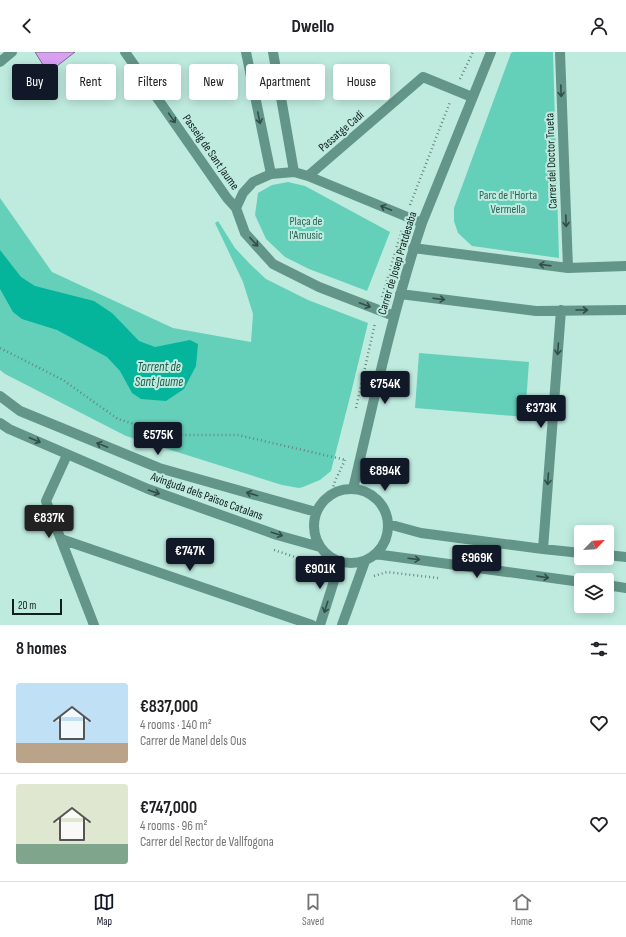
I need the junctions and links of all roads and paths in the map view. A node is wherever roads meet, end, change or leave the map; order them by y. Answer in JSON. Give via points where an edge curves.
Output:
{"nodes":[{"id":1,"x":12,"y":52,"type":"edge"},
{"id":2,"x":125,"y":52,"type":"edge"},
{"id":3,"x":246,"y":52,"type":"edge"},
{"id":4,"x":272,"y":52,"type":"edge"},
{"id":5,"x":491,"y":52,"type":"edge"},
{"id":6,"x":560,"y":52,"type":"edge"},
{"id":7,"x":3,"y":60,"type":"edge"},
{"id":8,"x":472,"y":97,"type":"junction"},
{"id":9,"x":294,"y":172,"type":"junction"},
{"id":10,"x":271,"y":174,"type":"junction"},
{"id":11,"x":308,"y":176,"type":"junction"},
{"id":12,"x":236,"y":208,"type":"junction"},
{"id":13,"x":422,"y":223,"type":"junction"},
{"id":14,"x":413,"y":248,"type":"junction"},
{"id":15,"x":626,"y":266,"type":"edge"},
{"id":16,"x":568,"y":268,"type":"junction"},
{"id":17,"x":400,"y":294,"type":"junction"},
{"id":18,"x":561,"y":310,"type":"junction"},
{"id":19,"x":626,"y":310,"type":"edge"},
{"id":20,"x":394,"y":316,"type":"junction"},
{"id":21,"x":0,"y":348,"type":"edge"},
{"id":22,"x":0,"y":396,"type":"edge"},
{"id":23,"x":0,"y":423,"type":"edge"},
{"id":24,"x":67,"y":454,"type":"junction"},
{"id":25,"x":345,"y":460,"type":"dead end"},
{"id":26,"x":354,"y":489,"type":"junction"},
{"id":27,"x":316,"y":512,"type":"junction"},
{"id":28,"x":388,"y":524,"type":"junction"},
{"id":29,"x":61,"y":539,"type":"junction"},
{"id":30,"x":320,"y":547,"type":"junction"},
{"id":31,"x":543,"y":549,"type":"junction"},
{"id":32,"x":274,"y":550,"type":"dead end"},
{"id":33,"x":574,"y":552,"type":"edge"},
{"id":34,"x":375,"y":554,"type":"junction"},
{"id":35,"x":614,"y":556,"type":"edge"},
{"id":36,"x":626,"y":557,"type":"edge"},
{"id":37,"x":364,"y":561,"type":"junction"},
{"id":38,"x":340,"y":562,"type":"junction"},
{"id":39,"x":324,"y":579,"type":"dead end"},
{"id":40,"x":574,"y":581,"type":"edge"},
{"id":41,"x":614,"y":586,"type":"edge"},
{"id":42,"x":626,"y":588,"type":"edge"},
{"id":43,"x":94,"y":625,"type":"edge"},
{"id":44,"x":312,"y":625,"type":"edge"},
{"id":45,"x":320,"y":625,"type":"edge"},
{"id":46,"x":342,"y":625,"type":"edge"}],
"edges":[{"from":1,"to":7,"type":"street"},
{"from":2,"to":12,"type":"street","name":"Passeig de Sant Jaume","one_way":true},
{"from":3,"to":10,"type":"street","one_way":true},
{"from":4,"to":9,"type":"street"},
{"from":5,"to":8,"type":"street","name":"Carrer de Josep Pratdesaba"},
{"from":6,"to":16,"type":"street","name":"Carrer del Doctor Trueta","one_way":true},
{"from":8,"to":11,"type":"street","name":"Passatge Cadí","via":[[423,77]]},
{"from":8,"to":13,"type":"street","name":"Carrer de Josep Pratdesaba"},
{"from":9,"to":10,"type":"street"},
{"from":9,"to":11,"type":"street"},
{"from":10,"to":12,"type":"street","via":[[253,182],[243,193]]},
{"from":13,"to":11,"type":"street","one_way":true},
{"from":12,"to":20,"type":"street","one_way":true,"via":[[245,233],[273,264],[319,287]]},
{"from":13,"to":14,"type":"street","name":"Carrer de Josep Pratdesaba"},
{"from":16,"to":14,"type":"street","one_way":true},
{"from":14,"to":17,"type":"street","name":"Carrer de Josep Pratdesaba"},
{"from":15,"to":16,"type":"street"},
{"from":17,"to":18,"type":"street","one_way":true,"via":[[536,310]]},
{"from":17,"to":20,"type":"street","name":"Carrer de Josep Pratdesaba"},
{"from":18,"to":19,"type":"street","one_way":true},
{"from":18,"to":31,"type":"street","one_way":true},
{"from":20,"to":26,"type":"street","name":"Carrer de Josep Pratdesaba"},
{"from":21,"to":25,"type":"path","via":[[63,380],[118,419],[169,435],[238,435]]},
{"from":27,"to":22,"type":"street","name":"Avinguda dels Països Catalans","one_way":true,"via":[[159,468],[20,411]]},
{"from":23,"to":24,"type":"street","name":"Avinguda dels Països Catalans","one_way":true},
{"from":24,"to":29,"type":"street","via":[[46,500]]},
{"from":24,"to":30,"type":"street","name":"Avinguda dels Països Catalans","one_way":true,"via":[[148,489],[277,535]]},
{"from":26,"to":27,"type":"street","via":[[331,494]]},
{"from":26,"to":28,"type":"street","via":[[370,494],[377,500]]},
{"from":27,"to":30,"type":"street","via":[[314,530]]},
{"from":28,"to":31,"type":"street","via":[[421,534]]},
{"from":28,"to":34,"type":"street","via":[[387,535]]},
{"from":29,"to":43,"type":"street"},
{"from":29,"to":44,"type":"street"},
{"from":30,"to":38,"type":"street"},
{"from":31,"to":33,"type":"street"},
{"from":32,"to":39,"type":"path","via":[[313,563]]},
{"from":34,"to":37,"type":"street"},
{"from":34,"to":40,"type":"street","one_way":true},
{"from":35,"to":36,"type":"street"},
{"from":37,"to":38,"type":"street"},
{"from":37,"to":46,"type":"street"},
{"from":38,"to":45,"type":"street","one_way":true},
{"from":41,"to":42,"type":"street"}]}
